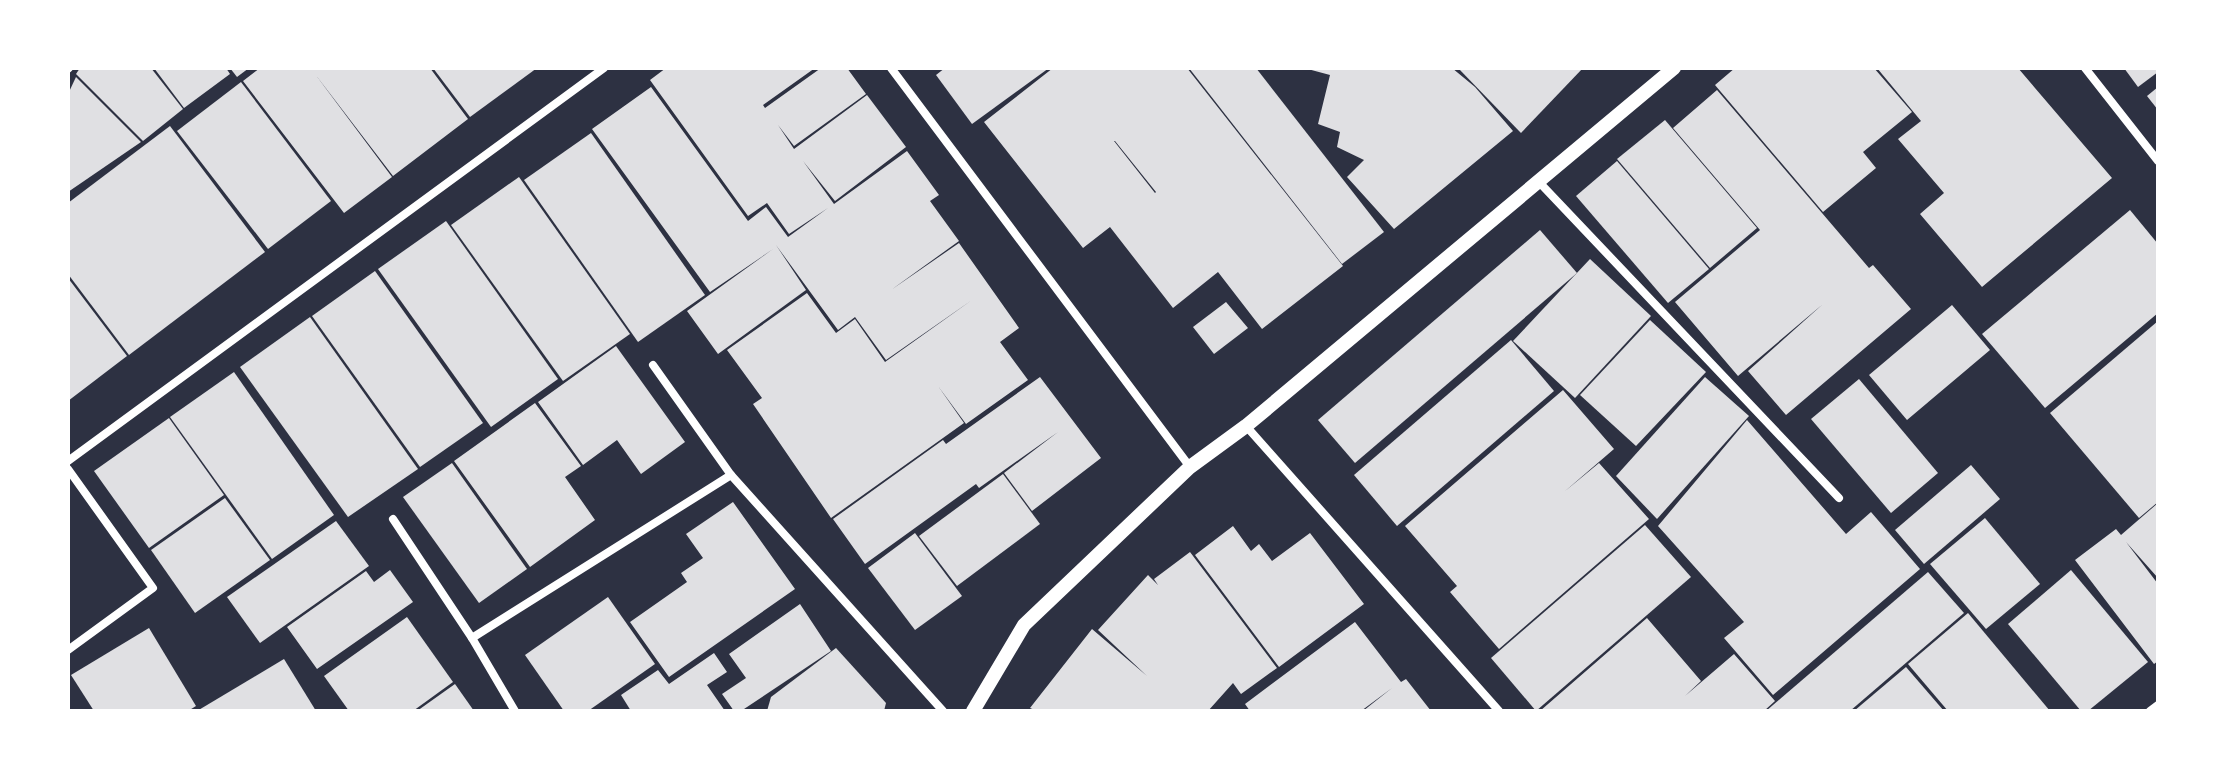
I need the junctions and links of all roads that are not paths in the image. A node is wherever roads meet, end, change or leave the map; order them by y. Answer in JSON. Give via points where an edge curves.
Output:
{"nodes":[{"id":1,"x":604,"y":68,"type":"edge"},
{"id":2,"x":891,"y":68,"type":"edge"},
{"id":3,"x":1674,"y":68,"type":"edge"},
{"id":4,"x":2085,"y":68,"type":"edge"},
{"id":5,"x":2158,"y":161,"type":"edge"},
{"id":6,"x":1538,"y":181,"type":"junction"},
{"id":7,"x":653,"y":365,"type":"dead end"},
{"id":8,"x":1246,"y":426,"type":"junction"},
{"id":9,"x":68,"y":461,"type":"edge"},
{"id":10,"x":1190,"y":467,"type":"junction"},
{"id":11,"x":68,"y":469,"type":"edge"},
{"id":12,"x":731,"y":475,"type":"junction"},
{"id":13,"x":1839,"y":498,"type":"dead end"},
{"id":14,"x":393,"y":519,"type":"dead end"},
{"id":15,"x":472,"y":638,"type":"junction"},
{"id":16,"x":68,"y":650,"type":"edge"},
{"id":17,"x":2158,"y":705,"type":"edge"},
{"id":18,"x":515,"y":711,"type":"edge"},
{"id":19,"x":943,"y":711,"type":"edge"},
{"id":20,"x":973,"y":711,"type":"edge"},
{"id":21,"x":1499,"y":711,"type":"edge"},
{"id":22,"x":2150,"y":711,"type":"edge"}],
"edges":[{"from":1,"to":9,"type":"street"},
{"from":2,"to":10,"type":"street"},
{"from":3,"to":6,"type":"street"},
{"from":4,"to":5,"type":"street"},
{"from":6,"to":8,"type":"street"},
{"from":6,"to":13,"type":"street"},
{"from":7,"to":12,"type":"street"},
{"from":8,"to":10,"type":"street"},
{"from":8,"to":21,"type":"street"},
{"from":10,"to":20,"type":"street","via":[[1024,625]]},
{"from":11,"to":16,"type":"street","via":[[153,588]]},
{"from":12,"to":15,"type":"street"},
{"from":12,"to":19,"type":"street"},
{"from":14,"to":15,"type":"street"},
{"from":15,"to":18,"type":"street"},
{"from":17,"to":22,"type":"street"}]}
